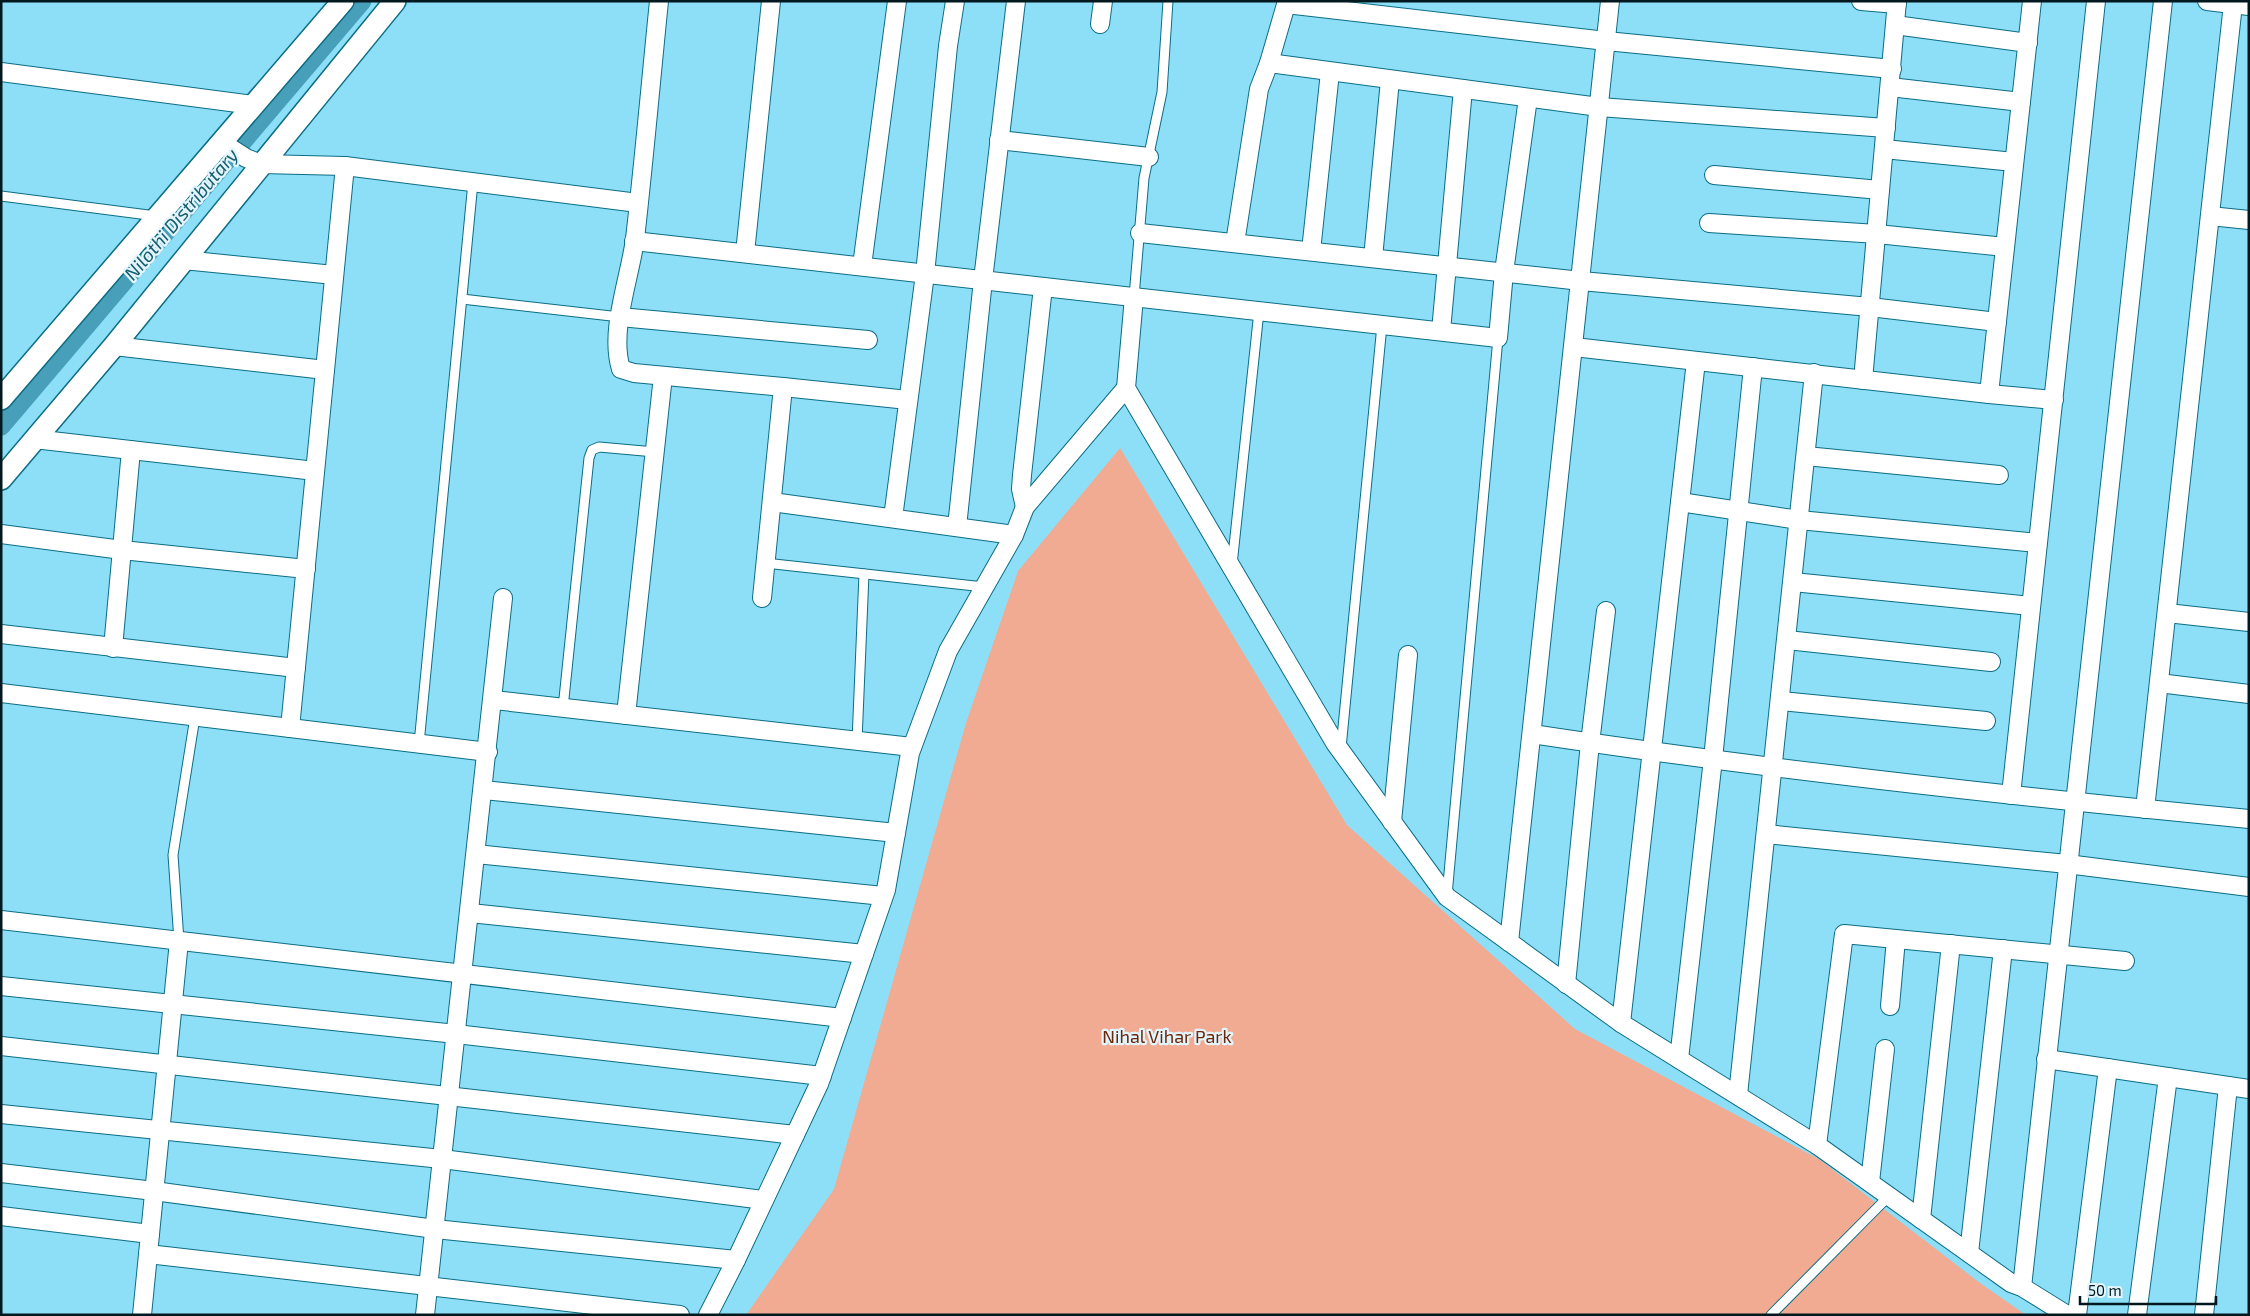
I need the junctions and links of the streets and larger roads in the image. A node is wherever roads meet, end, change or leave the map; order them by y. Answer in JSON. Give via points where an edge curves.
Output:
{"nodes":[{"id":1,"x":343,"y":1,"type":"edge"},
{"id":2,"x":394,"y":1,"type":"edge"},
{"id":3,"x":660,"y":1,"type":"edge"},
{"id":4,"x":771,"y":1,"type":"edge"},
{"id":5,"x":898,"y":1,"type":"edge"},
{"id":6,"x":955,"y":1,"type":"edge"},
{"id":7,"x":1016,"y":1,"type":"edge"},
{"id":8,"x":1103,"y":1,"type":"edge"},
{"id":9,"x":1610,"y":1,"type":"edge"},
{"id":10,"x":1861,"y":1,"type":"edge"},
{"id":11,"x":2032,"y":1,"type":"edge"},
{"id":12,"x":2096,"y":1,"type":"edge"},
{"id":13,"x":2163,"y":1,"type":"edge"},
{"id":14,"x":2207,"y":1,"type":"edge"},
{"id":15,"x":1287,"y":3,"type":"edge"},
{"id":16,"x":1897,"y":3,"type":"edge"},
{"id":17,"x":2241,"y":5,"type":"edge"},
{"id":18,"x":1100,"y":24,"type":"dead end"},
{"id":19,"x":1895,"y":25,"type":"junction"},
{"id":20,"x":1606,"y":41,"type":"junction"},
{"id":21,"x":2028,"y":43,"type":"junction"},
{"id":22,"x":1270,"y":63,"type":"junction"},
{"id":23,"x":1892,"y":69,"type":"junction"},
{"id":24,"x":1,"y":72,"type":"edge"},
{"id":25,"x":1330,"y":72,"type":"junction"},
{"id":26,"x":1390,"y":80,"type":"junction"},
{"id":27,"x":1890,"y":87,"type":"junction"},
{"id":28,"x":1463,"y":89,"type":"junction"},
{"id":29,"x":1528,"y":98,"type":"junction"},
{"id":30,"x":2021,"y":102,"type":"junction"},
{"id":31,"x":252,"y":105,"type":"junction"},
{"id":32,"x":1599,"y":106,"type":"junction"},
{"id":33,"x":1886,"y":128,"type":"junction"},
{"id":34,"x":1000,"y":140,"type":"junction"},
{"id":35,"x":226,"y":143,"type":"junction"},
{"id":36,"x":1884,"y":149,"type":"junction"},
{"id":37,"x":1149,"y":157,"type":"road end"},
{"id":38,"x":253,"y":161,"type":"junction"},
{"id":39,"x":2014,"y":162,"type":"junction"},
{"id":40,"x":345,"y":166,"type":"junction"},
{"id":41,"x":1714,"y":175,"type":"dead end"},
{"id":42,"x":1880,"y":190,"type":"junction"},
{"id":43,"x":638,"y":203,"type":"junction"},
{"id":44,"x":2210,"y":216,"type":"junction"},
{"id":45,"x":2249,"y":220,"type":"edge"},
{"id":46,"x":1709,"y":223,"type":"dead end"},
{"id":47,"x":1140,"y":233,"type":"road end"},
{"id":48,"x":1876,"y":234,"type":"junction"},
{"id":49,"x":634,"y":241,"type":"junction"},
{"id":50,"x":1235,"y":243,"type":"junction"},
{"id":51,"x":2005,"y":247,"type":"junction"},
{"id":52,"x":1311,"y":251,"type":"junction"},
{"id":53,"x":746,"y":253,"type":"junction"},
{"id":54,"x":1373,"y":258,"type":"junction"},
{"id":55,"x":183,"y":260,"type":"junction"},
{"id":56,"x":862,"y":266,"type":"junction"},
{"id":57,"x":1448,"y":266,"type":"junction"},
{"id":58,"x":1504,"y":272,"type":"junction"},
{"id":59,"x":926,"y":274,"type":"junction"},
{"id":60,"x":334,"y":275,"type":"junction"},
{"id":61,"x":983,"y":280,"type":"junction"},
{"id":62,"x":1581,"y":281,"type":"junction"},
{"id":63,"x":1043,"y":287,"type":"junction"},
{"id":64,"x":1134,"y":298,"type":"junction"},
{"id":65,"x":1870,"y":307,"type":"junction"},
{"id":66,"x":620,"y":317,"type":"junction"},
{"id":67,"x":1997,"y":322,"type":"junction"},
{"id":68,"x":1441,"y":331,"type":"junction"},
{"id":69,"x":868,"y":340,"type":"dead end"},
{"id":70,"x":114,"y":346,"type":"junction"},
{"id":71,"x":1574,"y":347,"type":"junction"},
{"id":72,"x":1696,"y":361,"type":"junction"},
{"id":73,"x":1753,"y":367,"type":"junction"},
{"id":74,"x":325,"y":370,"type":"junction"},
{"id":75,"x":1814,"y":373,"type":"junction"},
{"id":76,"x":663,"y":376,"type":"junction"},
{"id":77,"x":1863,"y":380,"type":"junction"},
{"id":78,"x":783,"y":387,"type":"junction"},
{"id":79,"x":1126,"y":388,"type":"junction"},
{"id":80,"x":1989,"y":394,"type":"junction"},
{"id":81,"x":1,"y":400,"type":"edge"},
{"id":82,"x":908,"y":400,"type":"junction"},
{"id":83,"x":2054,"y":400,"type":"junction"},
{"id":84,"x":34,"y":439,"type":"junction"},
{"id":85,"x":131,"y":450,"type":"junction"},
{"id":86,"x":1806,"y":456,"type":"junction"},
{"id":87,"x":315,"y":471,"type":"junction"},
{"id":88,"x":1999,"y":475,"type":"dead end"},
{"id":89,"x":1,"y":480,"type":"edge"},
{"id":90,"x":772,"y":502,"type":"junction"},
{"id":91,"x":1680,"y":502,"type":"junction"},
{"id":92,"x":1026,"y":506,"type":"junction"},
{"id":93,"x":1738,"y":512,"type":"junction"},
{"id":94,"x":892,"y":518,"type":"junction"},
{"id":95,"x":1799,"y":520,"type":"junction"},
{"id":96,"x":956,"y":527,"type":"junction"},
{"id":97,"x":1,"y":534,"type":"edge"},
{"id":98,"x":1014,"y":535,"type":"junction"},
{"id":99,"x":2038,"y":543,"type":"junction"},
{"id":100,"x":122,"y":550,"type":"junction"},
{"id":101,"x":306,"y":569,"type":"junction"},
{"id":102,"x":1793,"y":582,"type":"junction"},
{"id":103,"x":503,"y":598,"type":"dead end"},
{"id":104,"x":762,"y":598,"type":"dead end"},
{"id":105,"x":2032,"y":606,"type":"junction"},
{"id":106,"x":1606,"y":611,"type":"dead end"},
{"id":107,"x":2167,"y":613,"type":"junction"},
{"id":108,"x":2249,"y":622,"type":"edge"},
{"id":109,"x":1,"y":634,"type":"edge"},
{"id":110,"x":1787,"y":640,"type":"junction"},
{"id":111,"x":113,"y":648,"type":"junction"},
{"id":112,"x":1408,"y":655,"type":"dead end"},
{"id":113,"x":1991,"y":662,"type":"dead end"},
{"id":114,"x":296,"y":668,"type":"junction"},
{"id":115,"x":2159,"y":683,"type":"junction"},
{"id":116,"x":1,"y":693,"type":"edge"},
{"id":117,"x":2249,"y":694,"type":"edge"},
{"id":118,"x":494,"y":700,"type":"junction"},
{"id":119,"x":1781,"y":701,"type":"junction"},
{"id":120,"x":626,"y":715,"type":"junction"},
{"id":121,"x":1986,"y":721,"type":"dead end"},
{"id":122,"x":290,"y":728,"type":"junction"},
{"id":123,"x":1532,"y":734,"type":"junction"},
{"id":124,"x":1590,"y":743,"type":"junction"},
{"id":125,"x":912,"y":747,"type":"junction"},
{"id":126,"x":1652,"y":751,"type":"junction"},
{"id":127,"x":488,"y":752,"type":"junction"},
{"id":128,"x":1714,"y":759,"type":"junction"},
{"id":129,"x":1774,"y":767,"type":"junction"},
{"id":130,"x":484,"y":790,"type":"junction"},
{"id":131,"x":2011,"y":795,"type":"junction"},
{"id":132,"x":2074,"y":802,"type":"junction"},
{"id":133,"x":2145,"y":809,"type":"junction"},
{"id":134,"x":2249,"y":819,"type":"edge"},
{"id":135,"x":1392,"y":822,"type":"junction"},
{"id":136,"x":896,"y":833,"type":"junction"},
{"id":137,"x":1766,"y":834,"type":"junction"},
{"id":138,"x":476,"y":854,"type":"junction"},
{"id":139,"x":2067,"y":864,"type":"junction"},
{"id":140,"x":2249,"y":886,"type":"edge"},
{"id":141,"x":884,"y":896,"type":"junction"},
{"id":142,"x":470,"y":913,"type":"junction"},
{"id":143,"x":1,"y":920,"type":"edge"},
{"id":144,"x":1896,"y":939,"type":"junction"},
{"id":145,"x":179,"y":941,"type":"junction"},
{"id":146,"x":1509,"y":942,"type":"junction"},
{"id":147,"x":1950,"y":944,"type":"junction"},
{"id":148,"x":2003,"y":949,"type":"junction"},
{"id":149,"x":864,"y":954,"type":"junction"},
{"id":150,"x":2058,"y":954,"type":"junction"},
{"id":151,"x":2125,"y":961,"type":"dead end"},
{"id":152,"x":463,"y":975,"type":"junction"},
{"id":153,"x":1566,"y":984,"type":"junction"},
{"id":154,"x":1,"y":986,"type":"edge"},
{"id":155,"x":173,"y":1005,"type":"junction"},
{"id":156,"x":1890,"y":1006,"type":"dead end"},
{"id":157,"x":842,"y":1018,"type":"junction"},
{"id":158,"x":1620,"y":1023,"type":"junction"},
{"id":159,"x":456,"y":1034,"type":"junction"},
{"id":160,"x":1,"y":1046,"type":"edge"},
{"id":161,"x":1884,"y":1049,"type":"dead end"},
{"id":162,"x":1679,"y":1059,"type":"junction"},
{"id":163,"x":2046,"y":1059,"type":"junction"},
{"id":164,"x":167,"y":1064,"type":"junction"},
{"id":165,"x":2108,"y":1068,"type":"junction"},
{"id":166,"x":822,"y":1076,"type":"junction"},
{"id":167,"x":2168,"y":1077,"type":"junction"},
{"id":168,"x":2228,"y":1086,"type":"junction"},
{"id":169,"x":2249,"y":1089,"type":"edge"},
{"id":170,"x":1738,"y":1095,"type":"junction"},
{"id":171,"x":449,"y":1097,"type":"junction"},
{"id":172,"x":1,"y":1114,"type":"edge"},
{"id":173,"x":160,"y":1130,"type":"junction"},
{"id":174,"x":795,"y":1135,"type":"junction"},
{"id":175,"x":1817,"y":1145,"type":"junction"},
{"id":176,"x":442,"y":1159,"type":"junction"},
{"id":177,"x":1,"y":1173,"type":"edge"},
{"id":178,"x":1870,"y":1182,"type":"junction"},
{"id":179,"x":154,"y":1191,"type":"junction"},
{"id":180,"x":764,"y":1200,"type":"junction"},
{"id":181,"x":1,"y":1216,"type":"edge"},
{"id":182,"x":1921,"y":1219,"type":"junction"},
{"id":183,"x":435,"y":1229,"type":"junction"},
{"id":184,"x":150,"y":1234,"type":"junction"},
{"id":185,"x":1968,"y":1253,"type":"junction"},
{"id":186,"x":148,"y":1254,"type":"junction"},
{"id":187,"x":736,"y":1260,"type":"junction"},
{"id":188,"x":428,"y":1287,"type":"junction"},
{"id":189,"x":2022,"y":1287,"type":"junction"},
{"id":190,"x":142,"y":1315,"type":"edge"},
{"id":191,"x":425,"y":1315,"type":"edge"},
{"id":192,"x":680,"y":1315,"type":"edge"},
{"id":193,"x":708,"y":1315,"type":"edge"},
{"id":194,"x":2067,"y":1315,"type":"edge"},
{"id":195,"x":2077,"y":1315,"type":"edge"},
{"id":196,"x":2138,"y":1315,"type":"edge"},
{"id":197,"x":2204,"y":1315,"type":"edge"}],
"edges":[{"from":1,"to":31,"type":"street"},
{"from":2,"to":38,"type":"street"},
{"from":3,"to":43,"type":"street"},
{"from":4,"to":53,"type":"street"},
{"from":5,"to":56,"type":"street"},
{"from":6,"to":59,"type":"street"},
{"from":7,"to":34,"type":"street"},
{"from":8,"to":18,"type":"street"},
{"from":9,"to":20,"type":"street"},
{"from":10,"to":16,"type":"street"},
{"from":11,"to":21,"type":"street"},
{"from":12,"to":83,"type":"street"},
{"from":13,"to":132,"type":"street"},
{"from":14,"to":17,"type":"street"},
{"from":15,"to":20,"type":"street"},
{"from":15,"to":22,"type":"street"},
{"from":16,"to":19,"type":"street"},
{"from":17,"to":44,"type":"street"},
{"from":19,"to":21,"type":"street"},
{"from":19,"to":23,"type":"street"},
{"from":20,"to":23,"type":"street"},
{"from":20,"to":32,"type":"street"},
{"from":21,"to":30,"type":"street"},
{"from":22,"to":25,"type":"street"},
{"from":22,"to":50,"type":"street","via":[[1259,89]]},
{"from":23,"to":27,"type":"street"},
{"from":24,"to":31,"type":"street"},
{"from":25,"to":26,"type":"street"},
{"from":25,"to":52,"type":"street"},
{"from":26,"to":28,"type":"street"},
{"from":26,"to":54,"type":"street"},
{"from":27,"to":30,"type":"street"},
{"from":27,"to":33,"type":"street"},
{"from":28,"to":29,"type":"street"},
{"from":28,"to":57,"type":"street"},
{"from":29,"to":32,"type":"street"},
{"from":29,"to":58,"type":"street"},
{"from":30,"to":39,"type":"street"},
{"from":31,"to":35,"type":"street"},
{"from":32,"to":33,"type":"street"},
{"from":32,"to":62,"type":"street"},
{"from":33,"to":36,"type":"street"},
{"from":34,"to":37,"type":"street"},
{"from":34,"to":61,"type":"street"},
{"from":35,"to":38,"type":"street"},
{"from":35,"to":81,"type":"street"},
{"from":36,"to":39,"type":"street"},
{"from":36,"to":42,"type":"street"},
{"from":38,"to":40,"type":"street"},
{"from":38,"to":55,"type":"street"},
{"from":39,"to":51,"type":"street"},
{"from":40,"to":43,"type":"street"},
{"from":40,"to":60,"type":"street"},
{"from":41,"to":42,"type":"street"},
{"from":42,"to":48,"type":"street"},
{"from":43,"to":49,"type":"street"},
{"from":44,"to":45,"type":"street"},
{"from":44,"to":107,"type":"street"},
{"from":46,"to":48,"type":"street"},
{"from":47,"to":50,"type":"street"},
{"from":48,"to":51,"type":"street"},
{"from":48,"to":65,"type":"street"},
{"from":49,"to":53,"type":"street"},
{"from":49,"to":66,"type":"street"},
{"from":50,"to":52,"type":"street"},
{"from":51,"to":67,"type":"street"},
{"from":52,"to":54,"type":"street"},
{"from":53,"to":56,"type":"street"},
{"from":54,"to":57,"type":"street"},
{"from":55,"to":60,"type":"street"},
{"from":55,"to":70,"type":"street"},
{"from":56,"to":59,"type":"street"},
{"from":57,"to":58,"type":"street"},
{"from":57,"to":68,"type":"street"},
{"from":58,"to":62,"type":"street"},
{"from":58,"to":68,"type":"street","via":[[1498,338]]},
{"from":59,"to":61,"type":"street"},
{"from":59,"to":82,"type":"street"},
{"from":60,"to":74,"type":"street"},
{"from":61,"to":63,"type":"street"},
{"from":61,"to":96,"type":"street"},
{"from":62,"to":65,"type":"street"},
{"from":62,"to":71,"type":"street"},
{"from":63,"to":64,"type":"street"},
{"from":63,"to":92,"type":"street","via":[[1022,475],[1021,489]]},
{"from":64,"to":68,"type":"street"},
{"from":64,"to":79,"type":"street"},
{"from":65,"to":67,"type":"street"},
{"from":65,"to":77,"type":"street"},
{"from":66,"to":69,"type":"street"},
{"from":66,"to":76,"type":"street","via":[[617,356],[621,369]]},
{"from":67,"to":80,"type":"street"},
{"from":70,"to":74,"type":"street"},
{"from":70,"to":84,"type":"street"},
{"from":71,"to":72,"type":"street"},
{"from":71,"to":123,"type":"street"},
{"from":72,"to":73,"type":"street"},
{"from":72,"to":91,"type":"street"},
{"from":73,"to":75,"type":"street"},
{"from":73,"to":93,"type":"street"},
{"from":74,"to":87,"type":"street"},
{"from":75,"to":77,"type":"street"},
{"from":75,"to":86,"type":"street"},
{"from":76,"to":78,"type":"street"},
{"from":76,"to":120,"type":"street"},
{"from":77,"to":80,"type":"street"},
{"from":78,"to":82,"type":"street"},
{"from":78,"to":90,"type":"street"},
{"from":79,"to":92,"type":"street"},
{"from":79,"to":135,"type":"street","via":[[1340,751]]},
{"from":80,"to":83,"type":"street"},
{"from":82,"to":94,"type":"street"},
{"from":83,"to":99,"type":"street"},
{"from":84,"to":85,"type":"street"},
{"from":84,"to":89,"type":"street"},
{"from":85,"to":87,"type":"street"},
{"from":85,"to":100,"type":"street"},
{"from":86,"to":88,"type":"street"},
{"from":86,"to":95,"type":"street"},
{"from":87,"to":101,"type":"street"},
{"from":90,"to":94,"type":"street"},
{"from":90,"to":104,"type":"street"},
{"from":91,"to":93,"type":"street"},
{"from":91,"to":126,"type":"street"},
{"from":92,"to":98,"type":"street"},
{"from":93,"to":95,"type":"street"},
{"from":93,"to":128,"type":"street"},
{"from":94,"to":96,"type":"street"},
{"from":95,"to":99,"type":"street"},
{"from":95,"to":102,"type":"street"},
{"from":96,"to":98,"type":"street"},
{"from":97,"to":100,"type":"street"},
{"from":98,"to":125,"type":"street","via":[[948,651]]},
{"from":99,"to":105,"type":"street"},
{"from":100,"to":101,"type":"street"},
{"from":100,"to":111,"type":"street"},
{"from":101,"to":114,"type":"street"},
{"from":102,"to":105,"type":"street"},
{"from":102,"to":110,"type":"street"},
{"from":103,"to":118,"type":"street"},
{"from":105,"to":131,"type":"street"},
{"from":106,"to":124,"type":"street"},
{"from":107,"to":108,"type":"street"},
{"from":107,"to":115,"type":"street"},
{"from":109,"to":111,"type":"street"},
{"from":110,"to":113,"type":"street"},
{"from":110,"to":119,"type":"street"},
{"from":111,"to":114,"type":"street"},
{"from":112,"to":135,"type":"street"},
{"from":114,"to":122,"type":"street"},
{"from":115,"to":117,"type":"street"},
{"from":115,"to":133,"type":"street"},
{"from":116,"to":122,"type":"street"},
{"from":118,"to":120,"type":"street"},
{"from":118,"to":127,"type":"street"},
{"from":119,"to":121,"type":"street"},
{"from":119,"to":129,"type":"street"},
{"from":120,"to":125,"type":"street"},
{"from":122,"to":127,"type":"street"},
{"from":123,"to":124,"type":"street"},
{"from":123,"to":146,"type":"street"},
{"from":124,"to":126,"type":"street"},
{"from":124,"to":153,"type":"street"},
{"from":125,"to":136,"type":"street"},
{"from":126,"to":128,"type":"street"},
{"from":126,"to":158,"type":"street"},
{"from":127,"to":130,"type":"street"},
{"from":128,"to":129,"type":"street"},
{"from":128,"to":162,"type":"street"},
{"from":129,"to":131,"type":"street"},
{"from":129,"to":137,"type":"street"},
{"from":130,"to":136,"type":"street"},
{"from":130,"to":138,"type":"street"},
{"from":131,"to":132,"type":"street"},
{"from":132,"to":133,"type":"street"},
{"from":132,"to":139,"type":"street"},
{"from":133,"to":134,"type":"street"},
{"from":135,"to":146,"type":"street","via":[[1447,897]]},
{"from":136,"to":141,"type":"street"},
{"from":137,"to":139,"type":"street"},
{"from":137,"to":170,"type":"street"},
{"from":138,"to":141,"type":"street"},
{"from":138,"to":142,"type":"street"},
{"from":139,"to":140,"type":"street"},
{"from":139,"to":150,"type":"street"},
{"from":141,"to":149,"type":"street"},
{"from":142,"to":149,"type":"street"},
{"from":142,"to":152,"type":"street"},
{"from":143,"to":145,"type":"street"},
{"from":144,"to":147,"type":"street"},
{"from":144,"to":156,"type":"street"},
{"from":144,"to":175,"type":"street","via":[[1844,934]]},
{"from":145,"to":152,"type":"street"},
{"from":145,"to":155,"type":"street"},
{"from":146,"to":153,"type":"street"},
{"from":147,"to":148,"type":"street"},
{"from":147,"to":182,"type":"street"},
{"from":148,"to":150,"type":"street"},
{"from":148,"to":185,"type":"street"},
{"from":149,"to":157,"type":"street"},
{"from":150,"to":151,"type":"street"},
{"from":150,"to":163,"type":"street"},
{"from":152,"to":157,"type":"street"},
{"from":152,"to":159,"type":"street"},
{"from":153,"to":158,"type":"street"},
{"from":154,"to":155,"type":"street"},
{"from":155,"to":159,"type":"street"},
{"from":155,"to":164,"type":"street"},
{"from":157,"to":166,"type":"street"},
{"from":158,"to":162,"type":"street"},
{"from":159,"to":166,"type":"street"},
{"from":159,"to":171,"type":"street"},
{"from":160,"to":164,"type":"street"},
{"from":161,"to":178,"type":"street"},
{"from":162,"to":170,"type":"street"},
{"from":163,"to":165,"type":"street"},
{"from":163,"to":189,"type":"street"},
{"from":164,"to":171,"type":"street"},
{"from":164,"to":173,"type":"street"},
{"from":165,"to":167,"type":"street"},
{"from":165,"to":195,"type":"street"},
{"from":166,"to":174,"type":"street"},
{"from":167,"to":168,"type":"street"},
{"from":167,"to":196,"type":"street"},
{"from":168,"to":169,"type":"street"},
{"from":168,"to":197,"type":"street"},
{"from":170,"to":175,"type":"street"},
{"from":171,"to":174,"type":"street"},
{"from":171,"to":176,"type":"street"},
{"from":172,"to":173,"type":"street"},
{"from":173,"to":176,"type":"street"},
{"from":173,"to":179,"type":"street"},
{"from":174,"to":180,"type":"street"},
{"from":175,"to":178,"type":"street"},
{"from":176,"to":180,"type":"street"},
{"from":176,"to":183,"type":"street"},
{"from":177,"to":179,"type":"street"},
{"from":178,"to":182,"type":"street"},
{"from":179,"to":183,"type":"street"},
{"from":179,"to":184,"type":"street"},
{"from":180,"to":187,"type":"street"},
{"from":181,"to":184,"type":"street"},
{"from":182,"to":185,"type":"street"},
{"from":183,"to":187,"type":"street"},
{"from":183,"to":188,"type":"street"},
{"from":184,"to":186,"type":"street"},
{"from":185,"to":189,"type":"street"},
{"from":186,"to":188,"type":"street"},
{"from":186,"to":190,"type":"street"},
{"from":187,"to":193,"type":"street"},
{"from":188,"to":191,"type":"street"},
{"from":188,"to":192,"type":"street"},
{"from":189,"to":194,"type":"street"}]}
